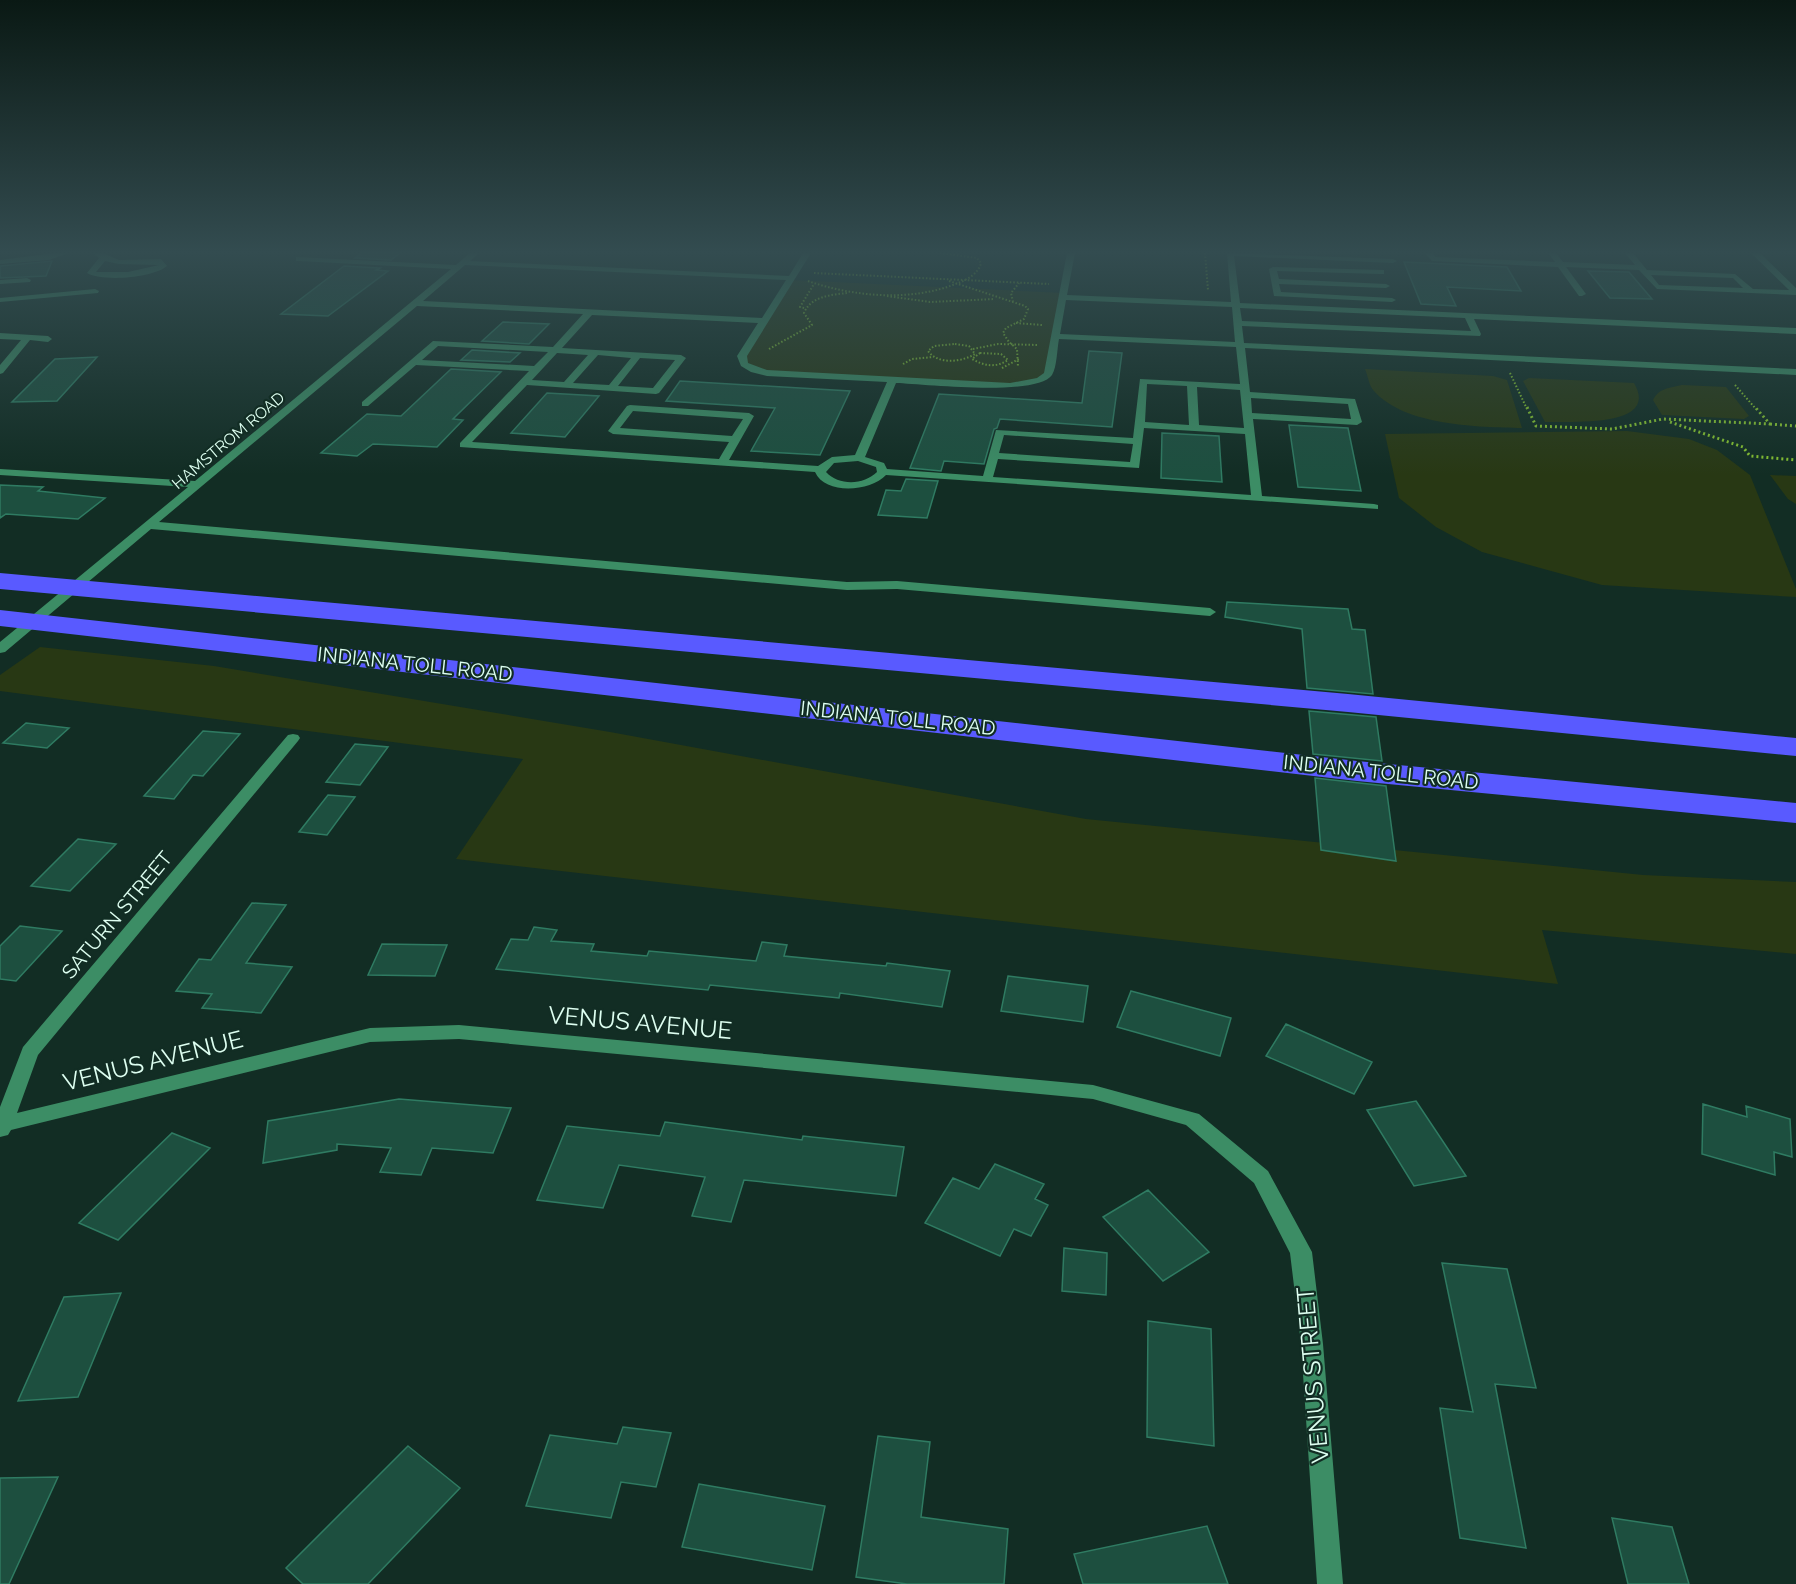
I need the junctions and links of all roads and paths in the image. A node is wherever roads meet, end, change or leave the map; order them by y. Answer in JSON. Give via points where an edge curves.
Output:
{"nodes":[{"id":1,"x":387,"y":327,"type":"edge"},
{"id":2,"x":576,"y":327,"type":"edge"},
{"id":3,"x":760,"y":327,"type":"edge"},
{"id":4,"x":810,"y":327,"type":"edge"},
{"id":5,"x":1008,"y":327,"type":"edge"},
{"id":6,"x":1057,"y":327,"type":"edge"},
{"id":7,"x":1239,"y":327,"type":"edge"},
{"id":8,"x":1324,"y":327,"type":"edge"},
{"id":9,"x":1473,"y":327,"type":"edge"},
{"id":10,"x":1707,"y":327,"type":"edge"},
{"id":11,"x":1796,"y":331,"type":"edge"},
{"id":12,"x":0,"y":336,"type":"edge"},
{"id":13,"x":1055,"y":336,"type":"junction"},
{"id":14,"x":27,"y":338,"type":"junction"},
{"id":15,"x":48,"y":339,"type":"dead end"},
{"id":16,"x":1011,"y":344,"type":"junction"},
{"id":17,"x":1039,"y":345,"type":"dead end"},
{"id":18,"x":1241,"y":345,"type":"junction"},
{"id":19,"x":973,"y":349,"type":"junction"},
{"id":20,"x":555,"y":350,"type":"junction"},
{"id":21,"x":596,"y":352,"type":"junction"},
{"id":22,"x":638,"y":355,"type":"junction"},
{"id":23,"x":933,"y":357,"type":"junction"},
{"id":24,"x":973,"y":357,"type":"junction"},
{"id":25,"x":413,"y":362,"type":"junction"},
{"id":26,"x":900,"y":367,"type":"dead end"},
{"id":27,"x":536,"y":369,"type":"junction"},
{"id":28,"x":1507,"y":369,"type":"dead end"},
{"id":29,"x":0,"y":370,"type":"edge"},
{"id":30,"x":757,"y":371,"type":"junction"},
{"id":31,"x":1796,"y":372,"type":"edge"},
{"id":32,"x":893,"y":379,"type":"junction"},
{"id":33,"x":1731,"y":380,"type":"dead end"},
{"id":34,"x":524,"y":382,"type":"junction"},
{"id":35,"x":1192,"y":384,"type":"junction"},
{"id":36,"x":566,"y":385,"type":"junction"},
{"id":37,"x":1010,"y":386,"type":"junction"},
{"id":38,"x":611,"y":388,"type":"junction"},
{"id":39,"x":644,"y":390,"type":"junction"},
{"id":40,"x":1246,"y":391,"type":"junction"},
{"id":41,"x":365,"y":404,"type":"dead end"},
{"id":42,"x":630,"y":408,"type":"junction"},
{"id":43,"x":1249,"y":416,"type":"junction"},
{"id":44,"x":1664,"y":420,"type":"junction"},
{"id":45,"x":1770,"y":424,"type":"junction"},
{"id":46,"x":1139,"y":425,"type":"junction"},
{"id":47,"x":1796,"y":426,"type":"edge"},
{"id":48,"x":1194,"y":428,"type":"junction"},
{"id":49,"x":1251,"y":431,"type":"junction"},
{"id":50,"x":736,"y":438,"type":"junction"},
{"id":51,"x":1138,"y":441,"type":"junction"},
{"id":52,"x":993,"y":456,"type":"junction"},
{"id":53,"x":859,"y":458,"type":"junction"},
{"id":54,"x":1796,"y":460,"type":"edge"},
{"id":55,"x":722,"y":462,"type":"junction"},
{"id":56,"x":821,"y":469,"type":"junction"},
{"id":57,"x":0,"y":472,"type":"edge"},
{"id":58,"x":883,"y":472,"type":"junction"},
{"id":59,"x":987,"y":480,"type":"junction"},
{"id":60,"x":200,"y":484,"type":"junction"},
{"id":61,"x":1257,"y":499,"type":"junction"},
{"id":62,"x":1374,"y":507,"type":"dead end"},
{"id":63,"x":150,"y":525,"type":"junction"},
{"id":64,"x":12,"y":582,"type":"edge"},
{"id":65,"x":1210,"y":612,"type":"dead end"},
{"id":66,"x":0,"y":618,"type":"edge"},
{"id":67,"x":0,"y":649,"type":"edge"},
{"id":68,"x":1606,"y":728,"type":"junction"},
{"id":69,"x":1796,"y":737,"type":"edge"},
{"id":70,"x":292,"y":738,"type":"dead end"},
{"id":71,"x":1796,"y":747,"type":"edge"},
{"id":72,"x":1637,"y":798,"type":"junction"},
{"id":73,"x":1796,"y":813,"type":"edge"},
{"id":74,"x":1796,"y":822,"type":"edge"},
{"id":75,"x":1,"y":1127,"type":"edge"},
{"id":76,"x":1261,"y":1176,"type":"joint"},
{"id":77,"x":1330,"y":1584,"type":"edge"}],
"edges":[{"from":1,"to":60,"type":"street","name":"HAMSTROM ROAD"},
{"from":2,"to":20,"type":"street"},
{"from":3,"to":30,"type":"street","via":[[742,356],[744,364]]},
{"from":4,"to":30,"type":"path","via":[[769,350]]},
{"from":5,"to":16,"type":"path","via":[[1003,333]]},
{"from":6,"to":13,"type":"street"},
{"from":7,"to":18,"type":"street"},
{"from":8,"to":9,"type":"street","via":[[1477,334]]},
{"from":10,"to":11,"type":"street"},
{"from":12,"to":14,"type":"street"},
{"from":13,"to":18,"type":"street"},
{"from":13,"to":37,"type":"street","via":[[1048,374],[1040,380]]},
{"from":14,"to":15,"type":"street"},
{"from":14,"to":29,"type":"street"},
{"from":16,"to":17,"type":"path"},
{"from":16,"to":19,"type":"path"},
{"from":16,"to":37,"type":"path","via":[[1020,354]]},
{"from":18,"to":31,"type":"street"},
{"from":18,"to":40,"type":"street"},
{"from":19,"to":23,"type":"path","via":[[940,345],[928,351]]},
{"from":19,"to":24,"type":"path"},
{"from":20,"to":21,"type":"street"},
{"from":20,"to":25,"type":"street","via":[[435,343]]},
{"from":20,"to":27,"type":"street"},
{"from":21,"to":22,"type":"street"},
{"from":21,"to":36,"type":"street"},
{"from":22,"to":38,"type":"street"},
{"from":22,"to":39,"type":"street","via":[[681,358],[656,391]]},
{"from":23,"to":24,"type":"path","via":[[953,361]]},
{"from":23,"to":26,"type":"path","via":[[912,359]]},
{"from":24,"to":24,"type":"path","via":[[977,363],[987,365],[1008,360],[996,353]]},
{"from":25,"to":27,"type":"street"},
{"from":25,"to":41,"type":"street"},
{"from":27,"to":34,"type":"street"},
{"from":28,"to":44,"type":"path","via":[[1536,426],[1612,429]]},
{"from":30,"to":32,"type":"street"},
{"from":32,"to":37,"type":"street"},
{"from":32,"to":53,"type":"street"},
{"from":33,"to":45,"type":"path"},
{"from":34,"to":36,"type":"street"},
{"from":34,"to":55,"type":"street","via":[[464,445]]},
{"from":35,"to":40,"type":"street"},
{"from":35,"to":46,"type":"street","via":[[1143,381]]},
{"from":35,"to":48,"type":"street"},
{"from":36,"to":38,"type":"street"},
{"from":38,"to":39,"type":"street"},
{"from":39,"to":42,"type":"street"},
{"from":40,"to":43,"type":"street"},
{"from":40,"to":43,"type":"street","via":[[1352,401],[1357,422]]},
{"from":42,"to":50,"type":"street","via":[[748,416]]},
{"from":42,"to":50,"type":"street","via":[[613,431]]},
{"from":43,"to":49,"type":"street"},
{"from":44,"to":45,"type":"path"},
{"from":44,"to":54,"type":"path","via":[[1743,447],[1750,456]]},
{"from":45,"to":47,"type":"path"},
{"from":46,"to":48,"type":"street"},
{"from":46,"to":51,"type":"street"},
{"from":48,"to":49,"type":"street"},
{"from":49,"to":61,"type":"street"},
{"from":50,"to":55,"type":"street"},
{"from":51,"to":52,"type":"street","via":[[1000,432]]},
{"from":51,"to":52,"type":"street","via":[[1135,466]]},
{"from":52,"to":59,"type":"street"},
{"from":53,"to":56,"type":"street","via":[[830,461]]},
{"from":53,"to":58,"type":"street","via":[[874,461]]},
{"from":55,"to":56,"type":"street"},
{"from":56,"to":58,"type":"street","via":[[823,477],[847,484],[866,483]]},
{"from":57,"to":60,"type":"street"},
{"from":58,"to":59,"type":"street"},
{"from":59,"to":61,"type":"street"},
{"from":60,"to":63,"type":"street","name":"HAMSTROM ROAD"},
{"from":61,"to":62,"type":"street"},
{"from":63,"to":65,"type":"street","via":[[847,586],[897,585]]},
{"from":63,"to":67,"type":"street","name":"HAMSTROM ROAD"},
{"from":64,"to":68,"type":"highway"},
{"from":66,"to":72,"type":"highway","name":"INDIANA TOLL ROAD","via":[[1333,768]]},
{"from":68,"to":69,"type":"highway"},
{"from":68,"to":71,"type":"highway"},
{"from":70,"to":75,"type":"street","name":"SATURN STREET","via":[[30,1052]]},
{"from":72,"to":73,"type":"highway","name":"INDIANA TOLL ROAD"},
{"from":72,"to":74,"type":"highway"},
{"from":75,"to":76,"type":"street","name":"VENUS AVENUE","via":[[369,1035],[459,1032],[1093,1092],[1192,1119]]},
{"from":76,"to":77,"type":"street","name":"VENUS STREET","via":[[1301,1252]]}]}
